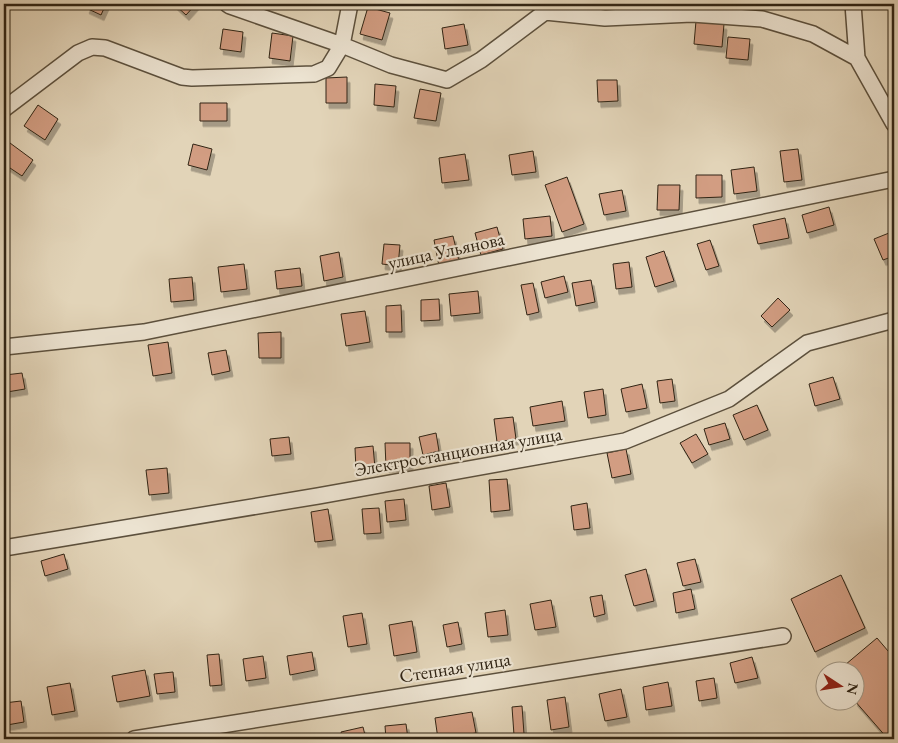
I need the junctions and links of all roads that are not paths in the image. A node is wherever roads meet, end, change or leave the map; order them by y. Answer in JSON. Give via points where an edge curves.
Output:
{"nodes":[{"id":1,"x":227,"y":4,"type":"edge"},
{"id":2,"x":350,"y":4,"type":"edge"},
{"id":3,"x":852,"y":4,"type":"edge"},
{"id":4,"x":545,"y":8,"type":"edge"},
{"id":5,"x":342,"y":45,"type":"junction"},
{"id":6,"x":857,"y":58,"type":"junction"},
{"id":7,"x":4,"y":109,"type":"edge"},
{"id":8,"x":894,"y":124,"type":"edge"},
{"id":9,"x":894,"y":179,"type":"edge"},
{"id":10,"x":894,"y":320,"type":"edge"},
{"id":11,"x":4,"y":347,"type":"edge"},
{"id":12,"x":4,"y":548,"type":"edge"},
{"id":13,"x":783,"y":636,"type":"dead end"},
{"id":14,"x":134,"y":739,"type":"edge"}],
"edges":[{"from":1,"to":5,"type":"street"},
{"from":2,"to":5,"type":"street"},
{"from":3,"to":6,"type":"street"},
{"from":4,"to":5,"type":"street","via":[[481,60],[447,80],[391,65]]},
{"from":4,"to":6,"type":"street","via":[[604,18],[692,14],[762,19],[813,34]]},
{"from":5,"to":7,"type":"street","via":[[328,68],[314,74],[192,78],[177,76],[105,48],[92,47],[78,53]]},
{"from":6,"to":8,"type":"street"},
{"from":9,"to":11,"type":"street","name":"улица Ульянова","via":[[144,332]]},
{"from":10,"to":12,"type":"street","name":"Электростанционная улица","via":[[807,343],[729,399],[625,441]]},
{"from":13,"to":14,"type":"street","name":"Степная улица"}]}
